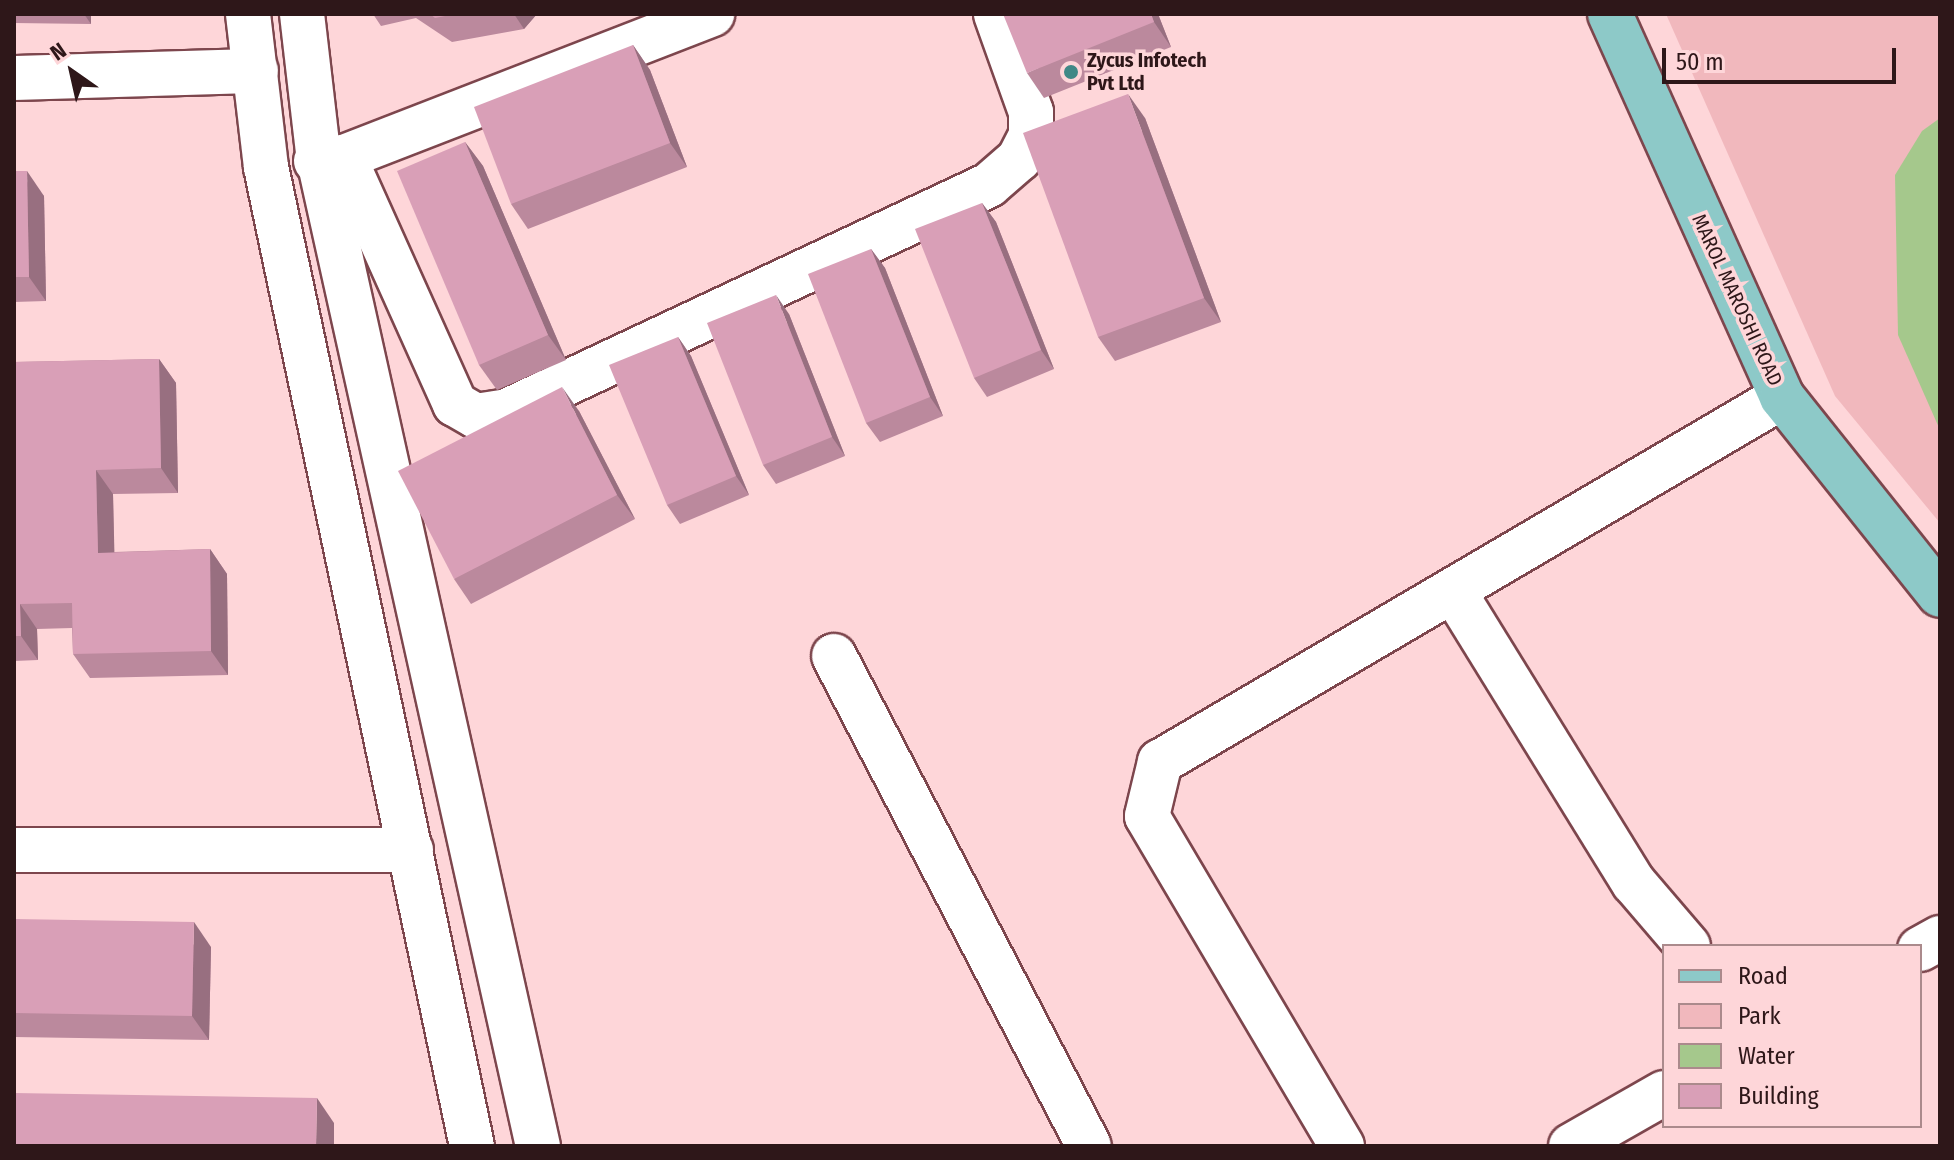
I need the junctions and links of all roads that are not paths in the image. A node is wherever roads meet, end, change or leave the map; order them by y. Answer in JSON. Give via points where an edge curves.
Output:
{"nodes":[{"id":1,"x":248,"y":14,"type":"edge"},
{"id":2,"x":302,"y":14,"type":"edge"},
{"id":3,"x":712,"y":14,"type":"edge"},
{"id":4,"x":996,"y":14,"type":"edge"},
{"id":5,"x":1610,"y":14,"type":"edge"},
{"id":6,"x":256,"y":71,"type":"junction"},
{"id":7,"x":14,"y":78,"type":"edge"},
{"id":8,"x":332,"y":159,"type":"junction"},
{"id":9,"x":266,"y":167,"type":"junction"},
{"id":10,"x":1782,"y":397,"type":"junction"},
{"id":11,"x":1454,"y":592,"type":"junction"},
{"id":12,"x":1940,"y":595,"type":"edge"},
{"id":13,"x":834,"y":656,"type":"dead end"},
{"id":14,"x":14,"y":850,"type":"edge"},
{"id":15,"x":411,"y":850,"type":"junction"},
{"id":16,"x":1940,"y":938,"type":"edge"},
{"id":17,"x":1686,"y":944,"type":"edge"},
{"id":18,"x":1922,"y":948,"type":"edge"},
{"id":19,"x":1662,"y":1094,"type":"edge"},
{"id":20,"x":472,"y":1146,"type":"edge"},
{"id":21,"x":538,"y":1146,"type":"edge"},
{"id":22,"x":1089,"y":1146,"type":"edge"},
{"id":23,"x":1342,"y":1146,"type":"edge"},
{"id":24,"x":1571,"y":1146,"type":"edge"}],
"edges":[{"from":1,"to":6,"type":"lane"},
{"from":2,"to":8,"type":"lane"},
{"from":3,"to":8,"type":"lane"},
{"from":4,"to":8,"type":"lane","via":[[1031,112],[1031,135],[1019,159],[989,185],[507,411],[476,416],[449,395]]},
{"from":5,"to":10,"type":"main road","name":"MAROL MAROSHI ROAD"},
{"from":6,"to":7,"type":"lane"},
{"from":6,"to":9,"type":"lane"},
{"from":8,"to":9,"type":"lane"},
{"from":8,"to":21,"type":"lane"},
{"from":9,"to":15,"type":"lane"},
{"from":10,"to":11,"type":"lane"},
{"from":10,"to":12,"type":"main road","name":"MAROL MAROSHI ROAD"},
{"from":11,"to":17,"type":"lane","via":[[1634,883]]},
{"from":11,"to":23,"type":"lane","via":[[1191,738],[1160,762],[1148,790],[1147,816]]},
{"from":13,"to":22,"type":"lane"},
{"from":14,"to":15,"type":"lane"},
{"from":15,"to":20,"type":"lane"},
{"from":16,"to":18,"type":"lane"},
{"from":19,"to":24,"type":"lane"}]}
